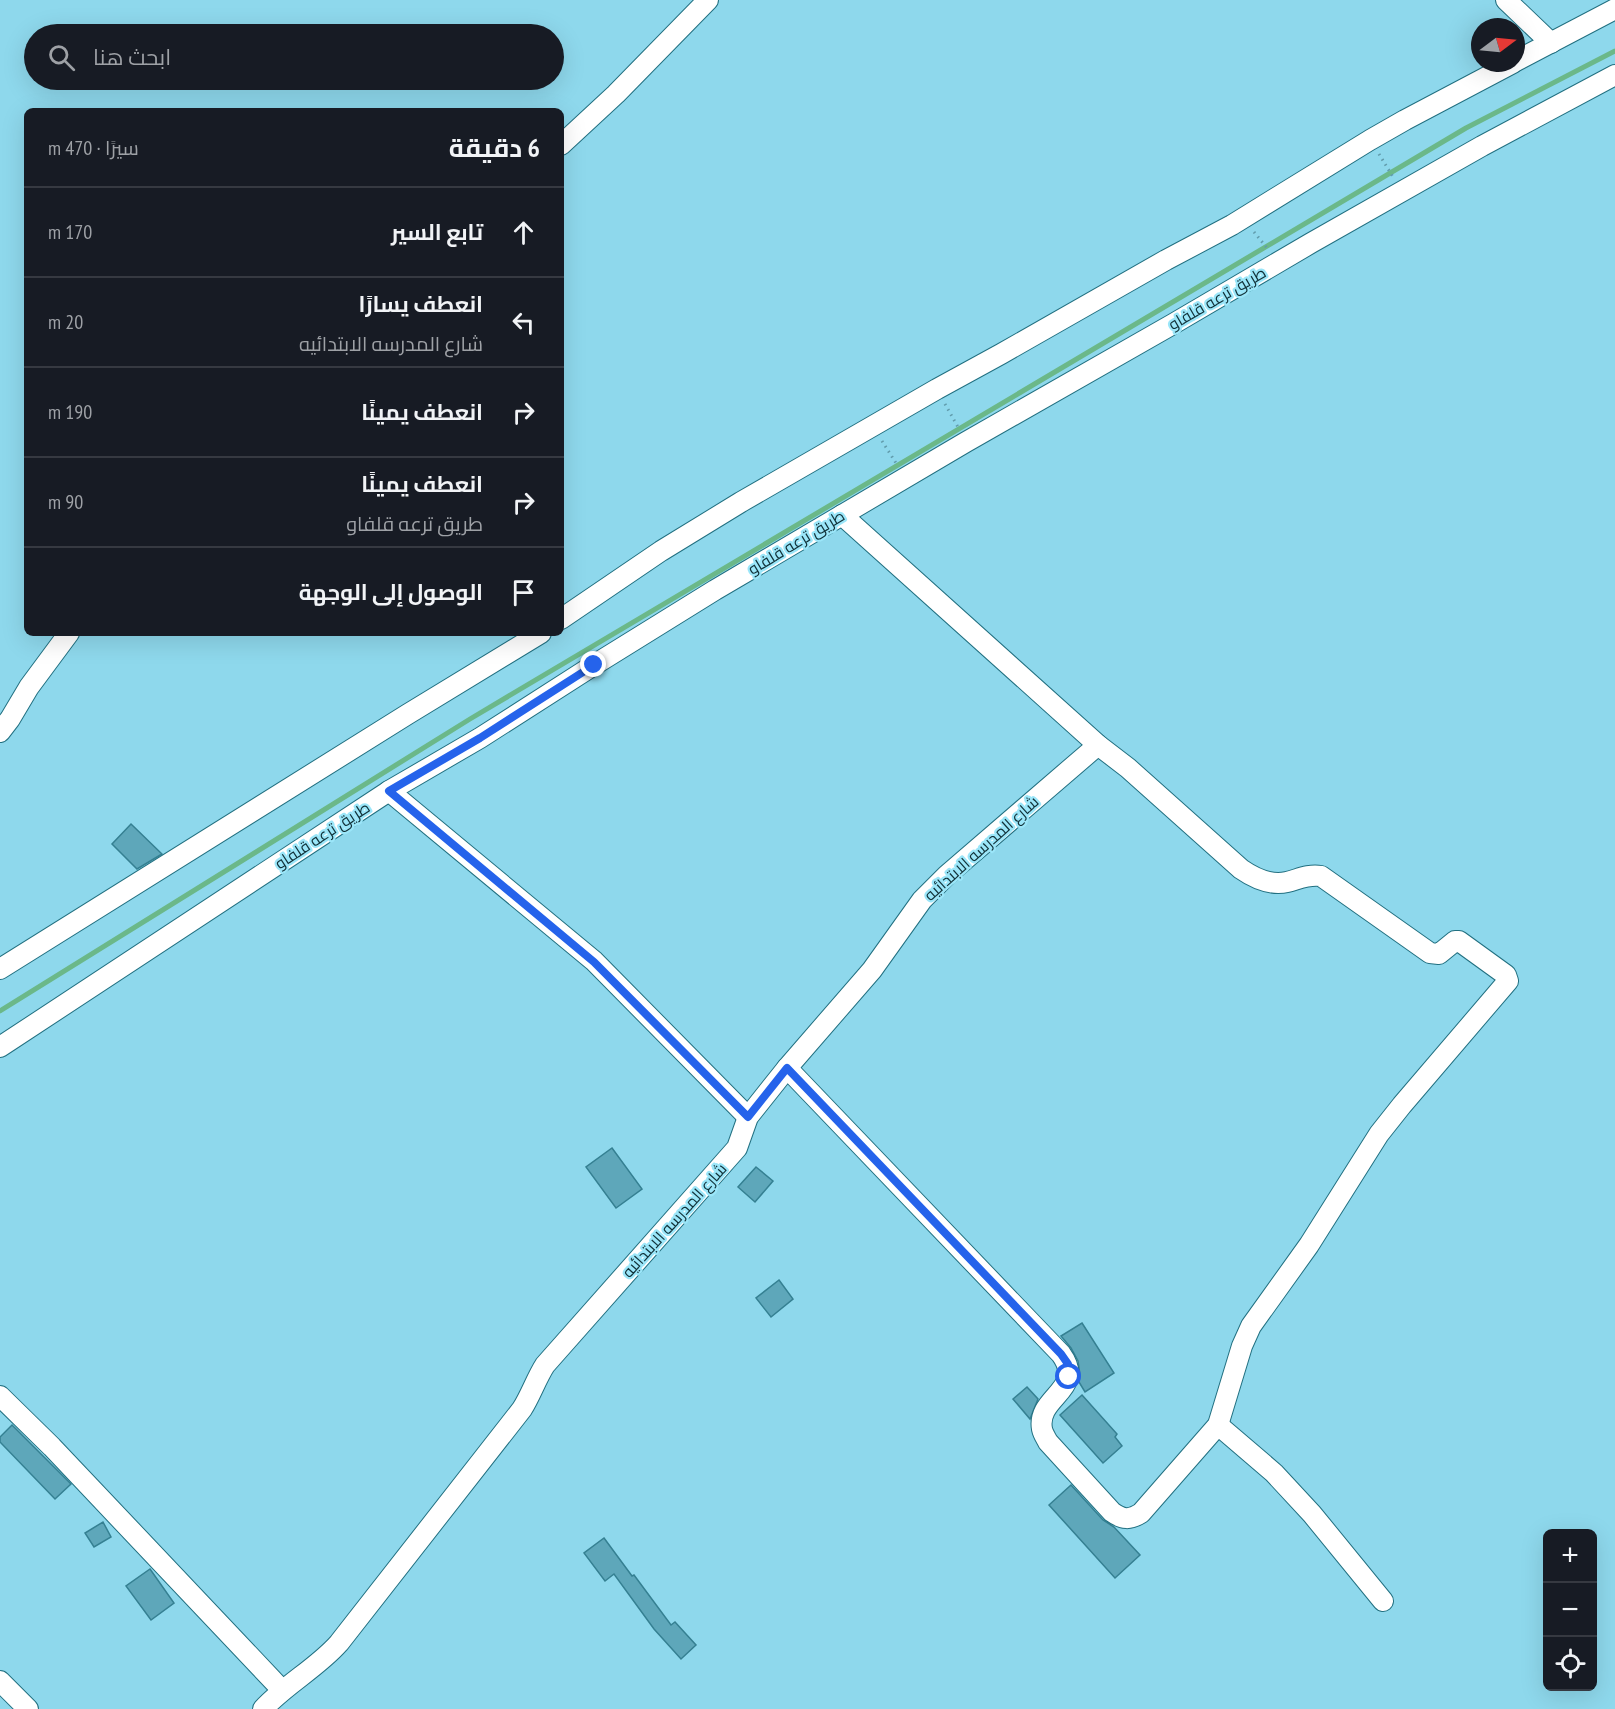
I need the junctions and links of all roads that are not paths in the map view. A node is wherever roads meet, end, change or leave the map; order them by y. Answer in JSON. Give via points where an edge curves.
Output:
{"nodes":[{"id":1,"x":708,"y":0,"type":"edge"},
{"id":2,"x":1506,"y":0,"type":"edge"},
{"id":3,"x":1615,"y":9,"type":"edge"},
{"id":4,"x":1551,"y":43,"type":"junction"},
{"id":5,"x":1525,"y":56,"type":"edge"},
{"id":6,"x":1495,"y":72,"type":"edge"},
{"id":7,"x":1615,"y":75,"type":"edge"},
{"id":8,"x":564,"y":143,"type":"edge"},
{"id":9,"x":842,"y":515,"type":"junction"},
{"id":10,"x":564,"y":618,"type":"edge"},
{"id":11,"x":67,"y":636,"type":"edge"},
{"id":12,"x":536,"y":636,"type":"edge"},
{"id":13,"x":0,"y":732,"type":"edge"},
{"id":14,"x":1098,"y":745,"type":"junction"},
{"id":15,"x":389,"y":791,"type":"junction"},
{"id":16,"x":0,"y":969,"type":"edge"},
{"id":17,"x":0,"y":1047,"type":"edge"},
{"id":18,"x":787,"y":1068,"type":"junction"},
{"id":19,"x":748,"y":1117,"type":"junction"},
{"id":20,"x":0,"y":1396,"type":"edge"},
{"id":21,"x":1218,"y":1425,"type":"junction"},
{"id":22,"x":1383,"y":1601,"type":"dead end"},
{"id":23,"x":0,"y":1681,"type":"edge"},
{"id":24,"x":282,"y":1690,"type":"junction"},
{"id":25,"x":28,"y":1709,"type":"edge"},
{"id":26,"x":263,"y":1709,"type":"edge"}],
"edges":[{"from":1,"to":8,"type":"street"},
{"from":2,"to":4,"type":"street"},
{"from":3,"to":4,"type":"street"},
{"from":4,"to":5,"type":"street"},
{"from":6,"to":10,"type":"street","via":[[1345,155],[1233,225],[741,502]]},
{"from":7,"to":9,"type":"street","name":"طريق ترعه قلفاو","via":[[1490,141]]},
{"from":9,"to":14,"type":"street"},
{"from":9,"to":15,"type":"street","name":"طريق ترعه قلفاو"},
{"from":11,"to":13,"type":"street"},
{"from":12,"to":16,"type":"street"},
{"from":14,"to":18,"type":"street","name":"شارع المدرسه الابتدائيه","via":[[934,887],[872,970]]},
{"from":14,"to":21,"type":"street","via":[[1254,878],[1285,883],[1305,876],[1321,876],[1430,953],[1439,954],[1459,941],[1508,978],[1379,1134],[1310,1245],[1251,1326]]},
{"from":15,"to":17,"type":"street","name":"طريق ترعه قلفاو"},
{"from":15,"to":19,"type":"street","via":[[594,962]]},
{"from":18,"to":19,"type":"street","name":"شارع المدرسه الابتدائيه"},
{"from":18,"to":21,"type":"street","via":[[1065,1359],[1069,1377],[1047,1406],[1042,1431],[1112,1512],[1132,1519],[1141,1513]]},
{"from":19,"to":24,"type":"street","name":"شارع المدرسه الابتدائيه","via":[[737,1148],[545,1365],[522,1409],[339,1643]]},
{"from":20,"to":24,"type":"street"},
{"from":21,"to":22,"type":"street","via":[[1274,1473]]},
{"from":23,"to":25,"type":"street"},
{"from":24,"to":26,"type":"street","name":"شارع المدرسه الابتدائيه"}]}
